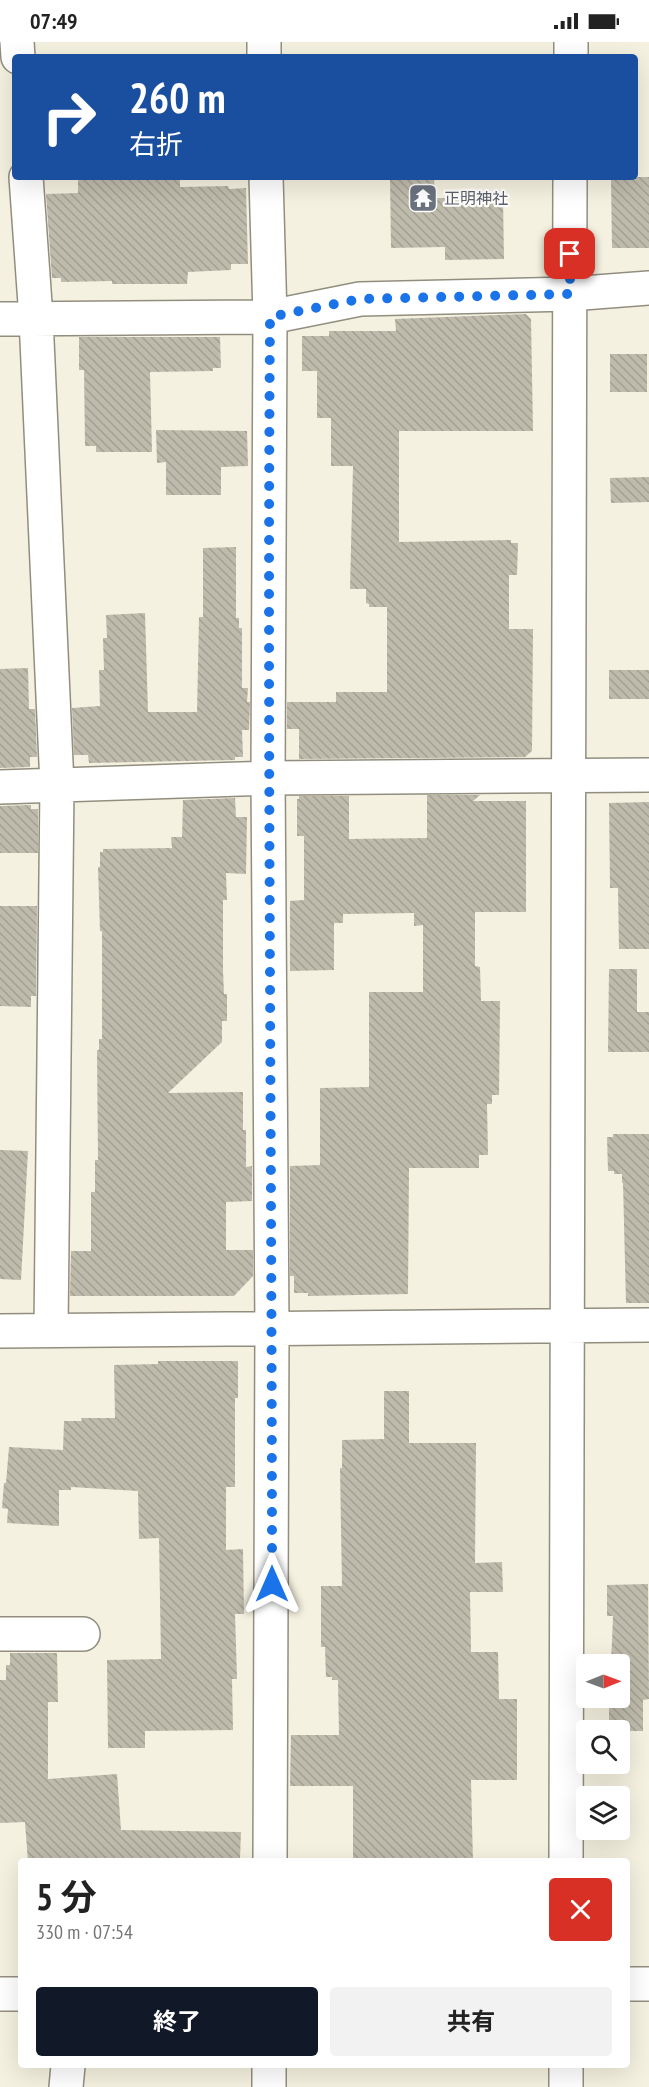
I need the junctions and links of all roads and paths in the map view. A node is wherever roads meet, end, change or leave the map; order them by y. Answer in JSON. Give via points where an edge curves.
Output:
{"nodes":[{"id":1,"x":26,"y":180,"type":"edge"},
{"id":2,"x":266,"y":180,"type":"edge"},
{"id":3,"x":570,"y":180,"type":"edge"},
{"id":4,"x":649,"y":288,"type":"edge"},
{"id":5,"x":570,"y":294,"type":"junction"},
{"id":6,"x":270,"y":317,"type":"junction"},
{"id":7,"x":36,"y":318,"type":"junction"},
{"id":8,"x":0,"y":319,"type":"edge"},
{"id":9,"x":649,"y":775,"type":"edge"},
{"id":10,"x":569,"y":776,"type":"junction"},
{"id":11,"x":268,"y":778,"type":"junction"},
{"id":12,"x":57,"y":785,"type":"junction"},
{"id":13,"x":0,"y":787,"type":"edge"},
{"id":14,"x":649,"y":1325,"type":"edge"},
{"id":15,"x":567,"y":1326,"type":"junction"},
{"id":16,"x":272,"y":1328,"type":"junction"},
{"id":17,"x":51,"y":1330,"type":"junction"},
{"id":18,"x":0,"y":1331,"type":"edge"},
{"id":19,"x":0,"y":1634,"type":"edge"},
{"id":20,"x":83,"y":1634,"type":"dead end"},
{"id":21,"x":270,"y":1858,"type":"edge"},
{"id":22,"x":566,"y":1858,"type":"edge"},
{"id":23,"x":630,"y":1984,"type":"edge"},
{"id":24,"x":649,"y":1984,"type":"edge"},
{"id":25,"x":0,"y":1994,"type":"edge"},
{"id":26,"x":18,"y":1994,"type":"edge"},
{"id":27,"x":68,"y":2068,"type":"edge"},
{"id":28,"x":269,"y":2068,"type":"edge"},
{"id":29,"x":566,"y":2068,"type":"edge"},
{"id":30,"x":66,"y":2087,"type":"edge"},
{"id":31,"x":269,"y":2087,"type":"edge"},
{"id":32,"x":566,"y":2087,"type":"edge"}],
"edges":[{"from":1,"to":7,"type":"street"},
{"from":2,"to":6,"type":"street"},
{"from":3,"to":5,"type":"street"},
{"from":4,"to":5,"type":"street"},
{"from":5,"to":6,"type":"street","via":[[360,299]]},
{"from":5,"to":10,"type":"street"},
{"from":6,"to":7,"type":"street"},
{"from":6,"to":11,"type":"street"},
{"from":7,"to":8,"type":"street"},
{"from":7,"to":12,"type":"street"},
{"from":9,"to":10,"type":"street"},
{"from":10,"to":11,"type":"street"},
{"from":10,"to":15,"type":"street"},
{"from":11,"to":12,"type":"street"},
{"from":11,"to":16,"type":"street"},
{"from":12,"to":13,"type":"street"},
{"from":12,"to":17,"type":"street"},
{"from":14,"to":15,"type":"street"},
{"from":15,"to":16,"type":"street"},
{"from":15,"to":22,"type":"street"},
{"from":16,"to":17,"type":"street"},
{"from":16,"to":21,"type":"street"},
{"from":17,"to":18,"type":"street"},
{"from":19,"to":20,"type":"street"},
{"from":23,"to":24,"type":"street"},
{"from":25,"to":26,"type":"street"},
{"from":27,"to":30,"type":"street"},
{"from":28,"to":31,"type":"street"},
{"from":29,"to":32,"type":"street"}]}
